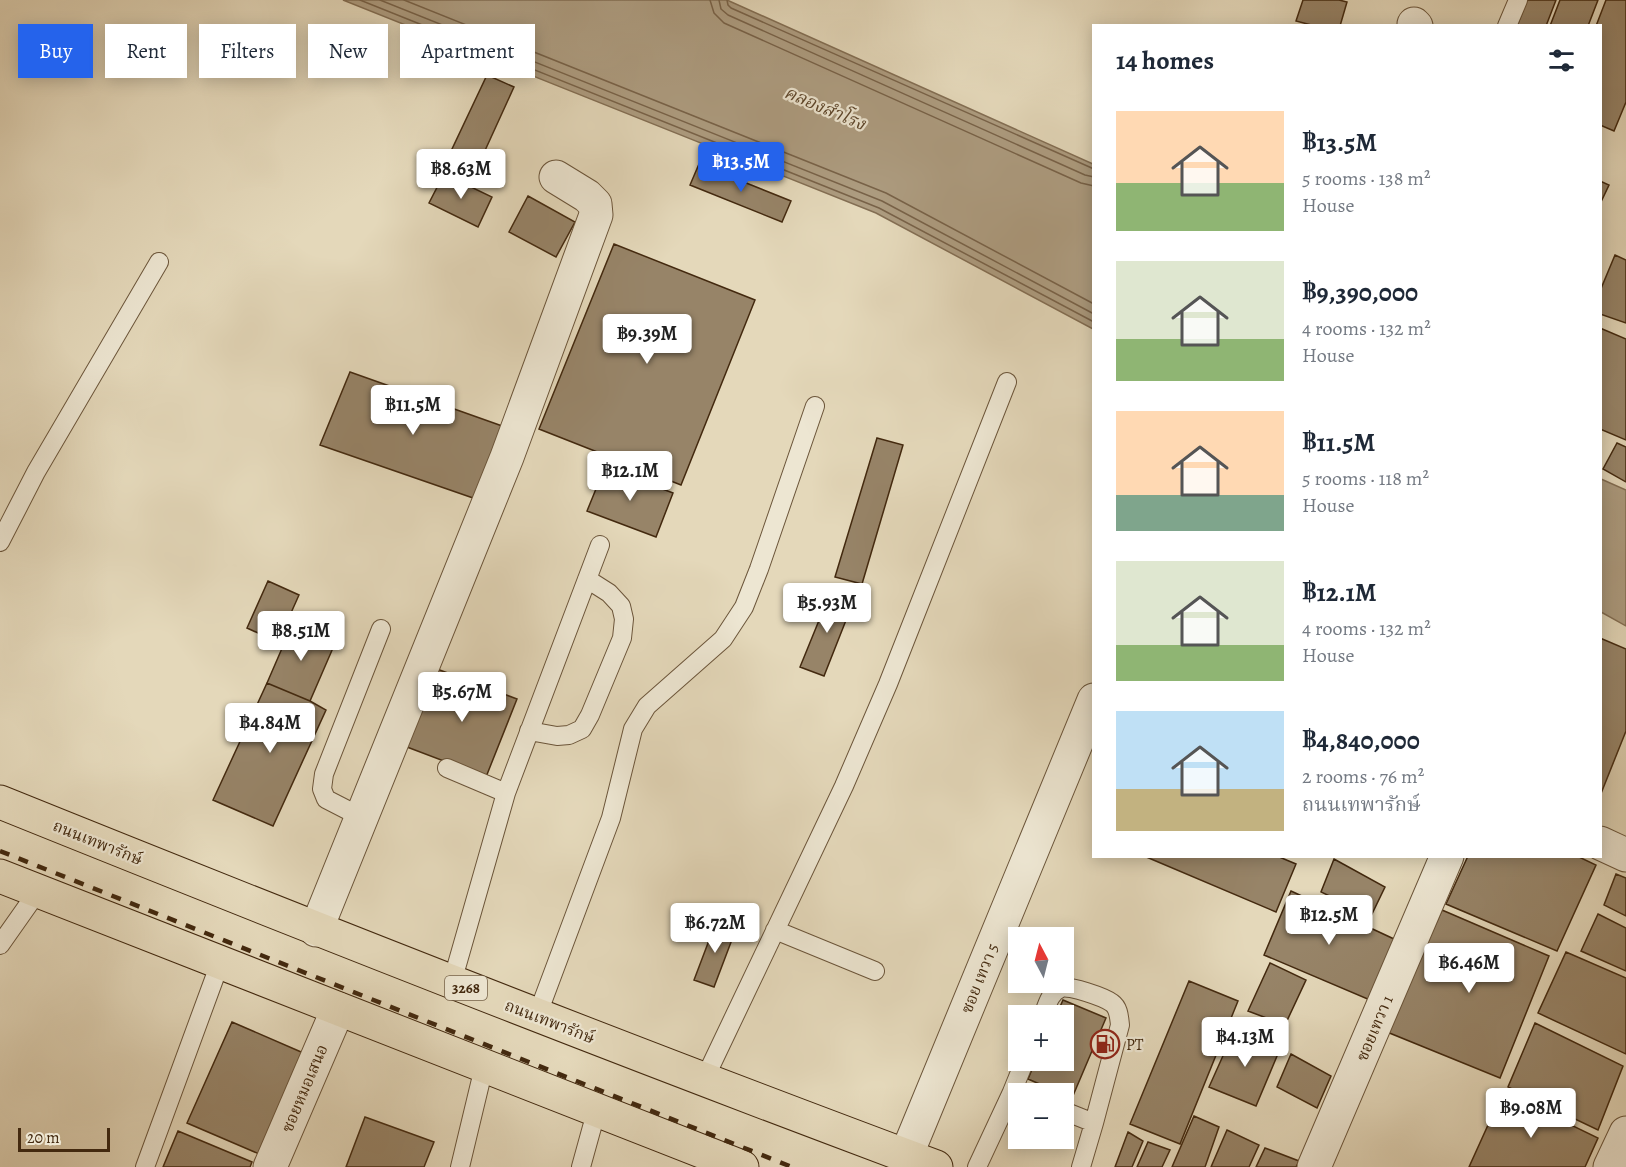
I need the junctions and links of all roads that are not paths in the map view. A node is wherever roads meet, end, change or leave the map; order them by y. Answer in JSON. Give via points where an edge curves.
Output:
{"nodes":[{"id":1,"x":1518,"y":0,"type":"edge"},
{"id":2,"x":1508,"y":24,"type":"edge"},
{"id":3,"x":556,"y":177,"type":"dead end"},
{"id":4,"x":159,"y":262,"type":"dead end"},
{"id":5,"x":1007,"y":382,"type":"dead end"},
{"id":6,"x":815,"y":406,"type":"dead end"},
{"id":7,"x":0,"y":542,"type":"edge"},
{"id":8,"x":600,"y":545,"type":"dead end"},
{"id":9,"x":587,"y":579,"type":"junction"},
{"id":10,"x":381,"y":629,"type":"dead end"},
{"id":11,"x":1092,"y":705,"type":"edge"},
{"id":12,"x":530,"y":731,"type":"junction"},
{"id":13,"x":447,"y":768,"type":"dead end"},
{"id":14,"x":506,"y":793,"type":"junction"},
{"id":15,"x":0,"y":802,"type":"edge"},
{"id":16,"x":361,"y":817,"type":"junction"},
{"id":17,"x":1602,"y":844,"type":"edge"},
{"id":18,"x":1626,"y":855,"type":"edge"},
{"id":19,"x":1446,"y":858,"type":"edge"},
{"id":20,"x":0,"y":876,"type":"edge"},
{"id":21,"x":38,"y":891,"type":"junction"},
{"id":22,"x":316,"y":930,"type":"junction"},
{"id":23,"x":775,"y":930,"type":"junction"},
{"id":24,"x":0,"y":945,"type":"edge"},
{"id":25,"x":220,"y":963,"type":"junction"},
{"id":26,"x":875,"y":971,"type":"dead end"},
{"id":27,"x":452,"y":982,"type":"junction"},
{"id":28,"x":1048,"y":1005,"type":"edge"},
{"id":29,"x":338,"y":1009,"type":"junction"},
{"id":30,"x":537,"y":1016,"type":"junction"},
{"id":31,"x":484,"y":1067,"type":"junction"},
{"id":32,"x":704,"y":1080,"type":"junction"},
{"id":33,"x":1008,"y":1107,"type":"edge"},
{"id":34,"x":597,"y":1108,"type":"junction"},
{"id":35,"x":1074,"y":1115,"type":"edge"},
{"id":36,"x":1094,"y":1123,"type":"junction"},
{"id":37,"x":1626,"y":1133,"type":"edge"},
{"id":38,"x":921,"y":1161,"type":"edge"},
{"id":39,"x":145,"y":1167,"type":"edge"},
{"id":40,"x":270,"y":1167,"type":"edge"},
{"id":41,"x":460,"y":1167,"type":"edge"},
{"id":42,"x":581,"y":1167,"type":"edge"},
{"id":43,"x":742,"y":1167,"type":"edge"},
{"id":44,"x":977,"y":1167,"type":"edge"},
{"id":45,"x":1081,"y":1167,"type":"edge"},
{"id":46,"x":1314,"y":1167,"type":"edge"},
{"id":47,"x":1610,"y":1167,"type":"edge"}],
"edges":[{"from":1,"to":2,"type":"lane"},
{"from":3,"to":16,"type":"street","via":[[587,196],[595,204],[596,215],[507,457]]},
{"from":4,"to":7,"type":"lane","via":[[36,472]]},
{"from":5,"to":23,"type":"lane","via":[[888,684]]},
{"from":6,"to":30,"type":"lane","via":[[744,607],[723,639],[647,706],[633,729],[611,818]]},
{"from":8,"to":9,"type":"lane"},
{"from":9,"to":12,"type":"lane"},
{"from":9,"to":12,"type":"lane","via":[[621,606],[622,639],[582,729],[557,736]]},
{"from":10,"to":16,"type":"lane","via":[[324,774],[322,789],[326,799]]},
{"from":11,"to":38,"type":"street","name":"ซอย เทวา 5"},
{"from":12,"to":14,"type":"lane"},
{"from":13,"to":14,"type":"lane"},
{"from":14,"to":27,"type":"lane"},
{"from":15,"to":22,"type":"main road","name":"ถนนเทพารักษ์","number":"3268"},
{"from":16,"to":22,"type":"street"},
{"from":17,"to":18,"type":"street"},
{"from":19,"to":46,"type":"street","name":"ซอยเทวา 1"},
{"from":20,"to":21,"type":"main road"},
{"from":21,"to":24,"type":"lane"},
{"from":21,"to":25,"type":"main road"},
{"from":22,"to":27,"type":"main road","name":"ถนนเทพารักษ์","number":"3268"},
{"from":23,"to":26,"type":"lane"},
{"from":23,"to":32,"type":"lane"},
{"from":25,"to":29,"type":"main road"},
{"from":25,"to":39,"type":"lane"},
{"from":27,"to":30,"type":"main road","name":"ถนนเทพารักษ์","number":"3268"},
{"from":28,"to":36,"type":"lane","via":[[1052,994],[1070,987],[1112,1003],[1118,1011],[1120,1025]]},
{"from":29,"to":31,"type":"main road"},
{"from":29,"to":40,"type":"street","name":"ซอยหมอเสนอ"},
{"from":30,"to":32,"type":"main road","name":"ถนนเทพารักษ์","number":"3268"},
{"from":31,"to":34,"type":"main road"},
{"from":31,"to":41,"type":"lane"},
{"from":32,"to":38,"type":"main road","name":"ถนนเทพารักษ์","number":"3268"},
{"from":33,"to":44,"type":"lane"},
{"from":34,"to":42,"type":"lane"},
{"from":34,"to":43,"type":"main road"},
{"from":35,"to":36,"type":"lane"},
{"from":36,"to":45,"type":"lane"},
{"from":37,"to":47,"type":"street"}]}
